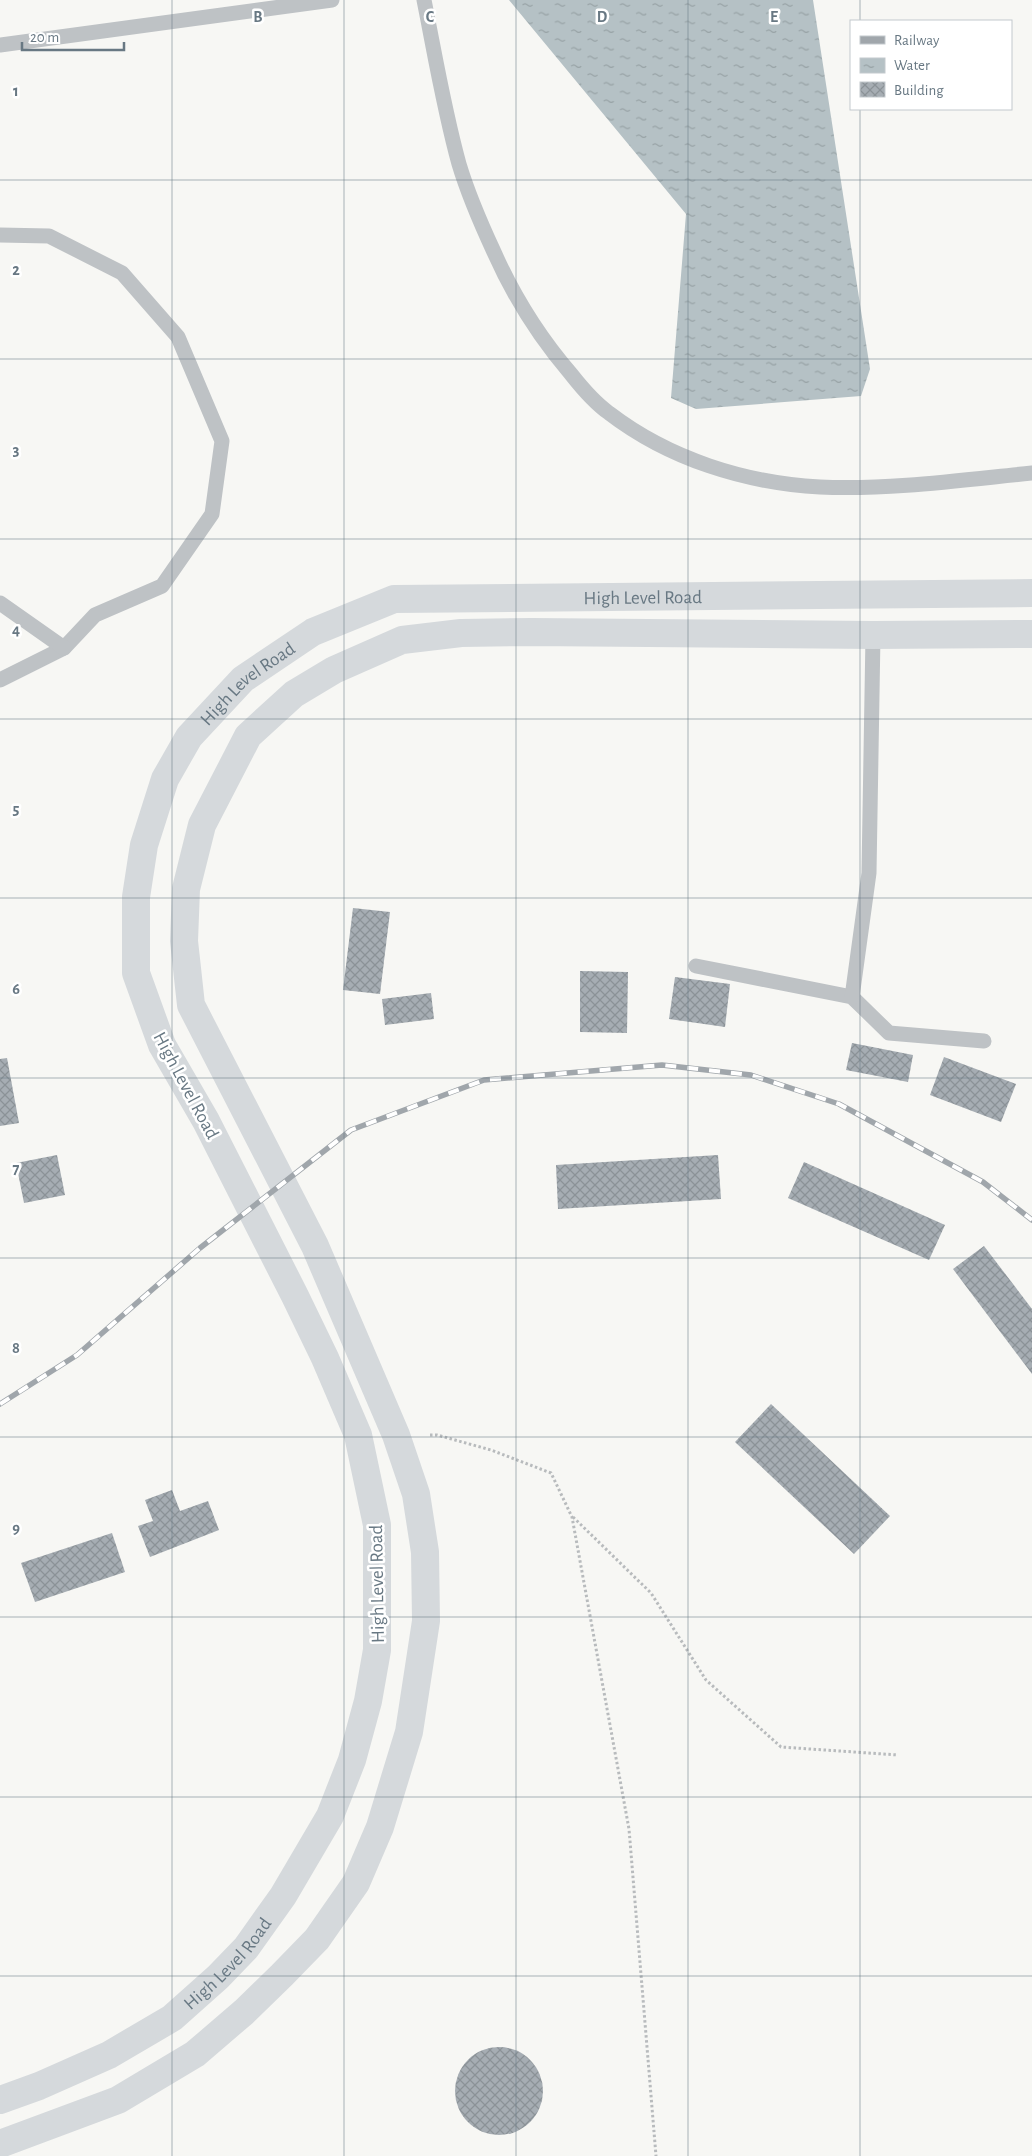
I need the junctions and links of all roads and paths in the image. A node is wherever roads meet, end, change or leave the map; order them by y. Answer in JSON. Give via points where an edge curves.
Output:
{"nodes":[{"id":1,"x":332,"y":0,"type":"edge"},
{"id":2,"x":424,"y":0,"type":"edge"},
{"id":3,"x":0,"y":45,"type":"edge"},
{"id":4,"x":0,"y":236,"type":"edge"},
{"id":5,"x":1032,"y":473,"type":"edge"},
{"id":6,"x":1032,"y":593,"type":"edge"},
{"id":7,"x":0,"y":603,"type":"edge"},
{"id":8,"x":1032,"y":634,"type":"edge"},
{"id":9,"x":873,"y":635,"type":"junction"},
{"id":10,"x":64,"y":648,"type":"junction"},
{"id":11,"x":0,"y":680,"type":"edge"},
{"id":12,"x":696,"y":966,"type":"dead end"},
{"id":13,"x":852,"y":997,"type":"junction"},
{"id":14,"x":984,"y":1041,"type":"dead end"},
{"id":15,"x":396,"y":1435,"type":"junction"},
{"id":16,"x":572,"y":1517,"type":"junction"},
{"id":17,"x":898,"y":1755,"type":"dead end"},
{"id":18,"x":0,"y":2100,"type":"edge"},
{"id":19,"x":0,"y":2144,"type":"edge"},
{"id":20,"x":656,"y":2156,"type":"edge"}],
"edges":[{"from":1,"to":3,"type":"lane"},
{"from":2,"to":5,"type":"lane","via":[[460,165],[485,232],[527,317],[580,385],[608,412],[678,454],[718,470],[766,480],[817,487],[865,488]]},
{"from":4,"to":10,"type":"lane","via":[[49,236],[122,273],[178,337],[222,441],[212,514],[162,586],[95,615]]},
{"from":6,"to":18,"type":"highway","name":"High Level Road","via":[[394,599],[313,632],[243,679],[189,737],[164,779],[144,845],[136,897],[136,973],[162,1045],[206,1121],[295,1296],[358,1435],[377,1525],[377,1650],[368,1701],[352,1760],[330,1816],[246,1948],[172,2018],[109,2055]]},
{"from":7,"to":10,"type":"lane"},
{"from":8,"to":9,"type":"highway","name":"High Level Road"},
{"from":9,"to":13,"type":"lane","via":[[869,873]]},
{"from":9,"to":15,"type":"highway","name":"High Level Road","via":[[461,633],[402,640],[334,670],[294,694],[248,736],[202,825],[186,889],[184,941],[191,1005],[315,1246]]},
{"from":10,"to":11,"type":"lane"},
{"from":12,"to":13,"type":"lane"},
{"from":13,"to":14,"type":"lane","via":[[889,1033]]},
{"from":15,"to":16,"type":"path","via":[[437,1435],[491,1450],[551,1473]]},
{"from":15,"to":19,"type":"highway","name":"High Level Road","via":[[416,1494],[425,1552],[426,1621],[409,1732],[380,1827],[356,1883],[317,1939],[244,2012],[196,2054],[118,2100]]},
{"from":16,"to":17,"type":"path","via":[[650,1593],[706,1680],[781,1747]]},
{"from":16,"to":20,"type":"path","via":[[629,1829]]}]}
